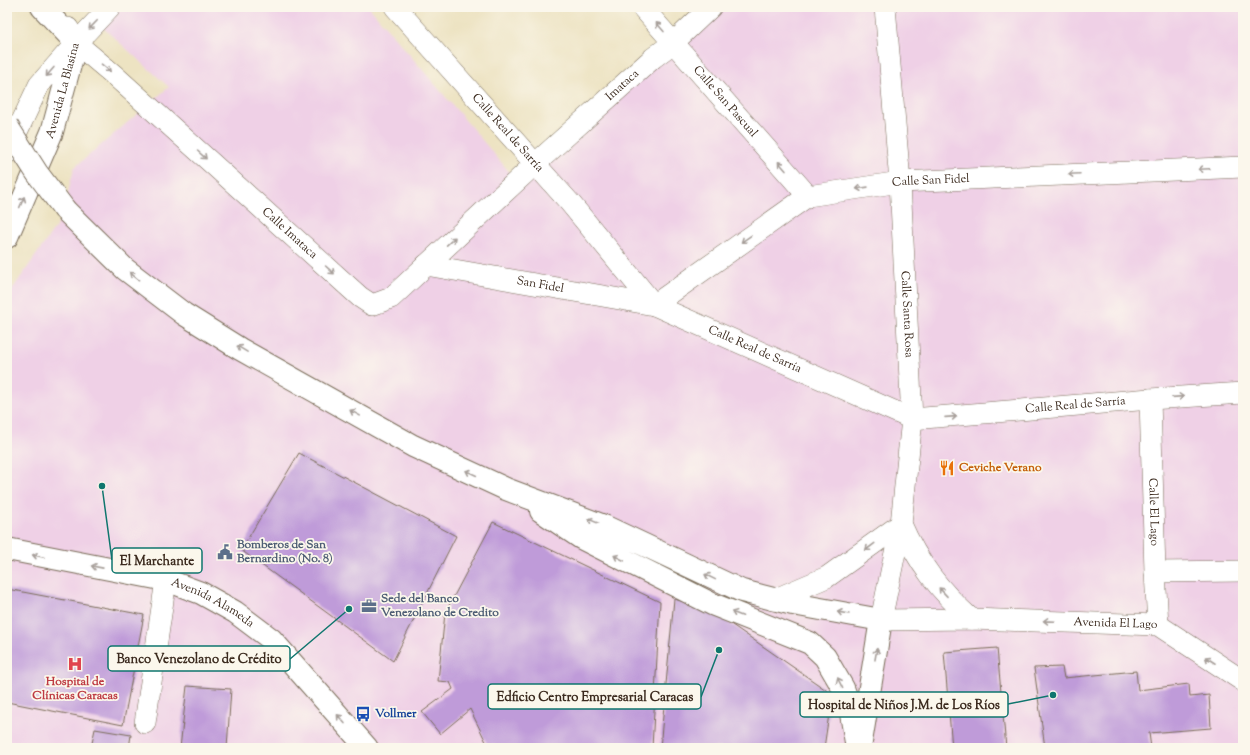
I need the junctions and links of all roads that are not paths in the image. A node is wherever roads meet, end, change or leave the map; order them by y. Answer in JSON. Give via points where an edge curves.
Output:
{"nodes":[{"id":1,"x":42,"y":7,"type":"edge"},
{"id":2,"x":55,"y":7,"type":"edge"},
{"id":3,"x":110,"y":7,"type":"edge"},
{"id":4,"x":395,"y":7,"type":"edge"},
{"id":5,"x":642,"y":7,"type":"edge"},
{"id":6,"x":711,"y":7,"type":"edge"},
{"id":7,"x":885,"y":7,"type":"edge"},
{"id":8,"x":76,"y":42,"type":"junction"},
{"id":9,"x":674,"y":43,"type":"junction"},
{"id":10,"x":7,"y":126,"type":"edge"},
{"id":11,"x":7,"y":153,"type":"edge"},
{"id":12,"x":535,"y":164,"type":"junction"},
{"id":13,"x":1243,"y":167,"type":"edge"},
{"id":14,"x":900,"y":182,"type":"junction"},
{"id":15,"x":808,"y":196,"type":"junction"},
{"id":16,"x":7,"y":237,"type":"edge"},
{"id":17,"x":426,"y":265,"type":"junction"},
{"id":18,"x":654,"y":305,"type":"junction"},
{"id":19,"x":1243,"y":393,"type":"edge"},
{"id":20,"x":1150,"y":399,"type":"junction"},
{"id":21,"x":912,"y":419,"type":"junction"},
{"id":22,"x":506,"y":489,"type":"junction"},
{"id":23,"x":901,"y":524,"type":"junction"},
{"id":24,"x":7,"y":549,"type":"edge"},
{"id":25,"x":1243,"y":571,"type":"edge"},
{"id":26,"x":1155,"y":572,"type":"junction"},
{"id":27,"x":166,"y":580,"type":"junction"},
{"id":28,"x":773,"y":600,"type":"junction"},
{"id":29,"x":971,"y":619,"type":"junction"},
{"id":30,"x":882,"y":620,"type":"junction"},
{"id":31,"x":1158,"y":625,"type":"junction"},
{"id":32,"x":1243,"y":681,"type":"edge"},
{"id":33,"x":145,"y":724,"type":"dead end"},
{"id":34,"x":367,"y":748,"type":"edge"},
{"id":35,"x":858,"y":748,"type":"edge"}],
"edges":[{"from":1,"to":8,"type":"main road"},
{"from":2,"to":8,"type":"street","name":"Calle Imataca"},
{"from":3,"to":8,"type":"street","one_way":true},
{"from":4,"to":12,"type":"street","name":"Calle Real de Sarría"},
{"from":9,"to":5,"type":"street","name":"Calle San Pascual","one_way":true},
{"from":6,"to":9,"type":"street","name":"Imataca"},
{"from":7,"to":14,"type":"street","name":"Calle Santa Rosa"},
{"from":8,"to":11,"type":"street","name":"Avenida La Blasina","one_way":true,"via":[[39,85]]},
{"from":16,"to":8,"type":"main road","name":"Avenida La Blasina","one_way":true,"via":[[52,132]]},
{"from":8,"to":17,"type":"street","name":"Calle Imataca","one_way":true,"via":[[372,305],[391,298]]},
{"from":9,"to":12,"type":"street","name":"Imataca"},
{"from":15,"to":9,"type":"street","name":"Calle San Pascual","one_way":true},
{"from":22,"to":10,"type":"main road","one_way":true,"bridge":true,"via":[[413,446],[240,349],[184,314],[126,269],[65,210],[37,173]]},
{"from":17,"to":12,"type":"street","name":"Calle Imataca","one_way":true},
{"from":12,"to":18,"type":"street","name":"Calle Real de Sarría"},
{"from":13,"to":14,"type":"street","name":"Calle San Fidel","one_way":true},
{"from":14,"to":15,"type":"street","name":"Calle San Fidel","one_way":true},
{"from":14,"to":21,"type":"street","name":"Calle Santa Rosa"},
{"from":15,"to":18,"type":"street","name":"Calle San Fidel","one_way":true},
{"from":17,"to":18,"type":"street","name":"San Fidel"},
{"from":18,"to":21,"type":"street","name":"Calle Real de Sarría"},
{"from":20,"to":19,"type":"street","name":"Calle Real de Sarría","one_way":true},
{"from":21,"to":20,"type":"street","name":"Calle Real de Sarría","one_way":true},
{"from":20,"to":26,"type":"street","name":"Calle El Lago"},
{"from":21,"to":23,"type":"street","name":"Calle Santa Rosa"},
{"from":28,"to":22,"type":"main road","one_way":true,"via":[[742,591],[604,526]]},
{"from":35,"to":22,"type":"main road","one_way":true,"via":[[843,688],[825,657],[810,643],[712,604],[631,565],[581,538]]},
{"from":23,"to":28,"type":"street","one_way":true,"via":[[827,577]]},
{"from":29,"to":23,"type":"street","one_way":true,"via":[[937,586],[911,546]]},
{"from":23,"to":30,"type":"street","name":"Calle Santa Rosa"},
{"from":27,"to":24,"type":"main road","name":"Avenida Alameda","one_way":true},
{"from":25,"to":26,"type":"street"},
{"from":26,"to":31,"type":"street","name":"Calle El Lago"},
{"from":27,"to":33,"type":"street"},
{"from":34,"to":27,"type":"main road","name":"Avenida Alameda","one_way":true,"via":[[271,639],[235,612],[202,594]]},
{"from":30,"to":28,"type":"main road","one_way":true},
{"from":29,"to":30,"type":"street","name":"Avenida El Lago"},
{"from":31,"to":29,"type":"street","name":"Avenida El Lago","one_way":true},
{"from":35,"to":30,"type":"main road","one_way":true},
{"from":32,"to":31,"type":"street","name":"Avenida El Lago","one_way":true}]}
